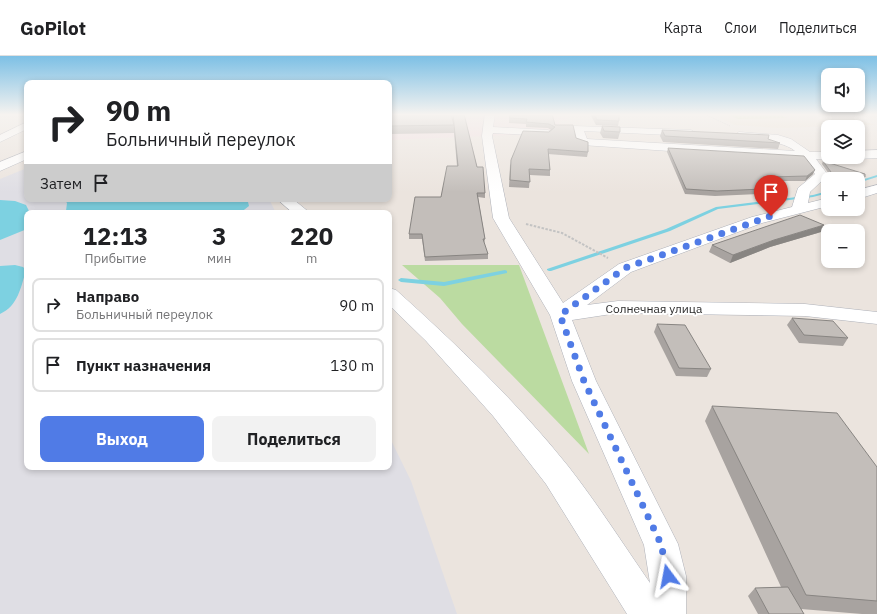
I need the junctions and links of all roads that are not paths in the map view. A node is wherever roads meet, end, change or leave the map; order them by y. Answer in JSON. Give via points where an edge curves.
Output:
{"nodes":[{"id":1,"x":488,"y":140,"type":"edge"},
{"id":2,"x":581,"y":140,"type":"edge"},
{"id":3,"x":784,"y":140,"type":"edge"},
{"id":4,"x":877,"y":154,"type":"edge"},
{"id":5,"x":865,"y":155,"type":"edge"},
{"id":6,"x":24,"y":156,"type":"edge"},
{"id":7,"x":809,"y":156,"type":"junction"},
{"id":8,"x":821,"y":156,"type":"edge"},
{"id":9,"x":0,"y":167,"type":"edge"},
{"id":10,"x":877,"y":189,"type":"edge"},
{"id":11,"x":865,"y":193,"type":"edge"},
{"id":12,"x":288,"y":202,"type":"edge"},
{"id":13,"x":821,"y":204,"type":"edge"},
{"id":14,"x":799,"y":209,"type":"junction"},
{"id":15,"x":298,"y":210,"type":"edge"},
{"id":16,"x":392,"y":297,"type":"edge"},
{"id":17,"x":560,"y":315,"type":"junction"},
{"id":18,"x":877,"y":318,"type":"edge"},
{"id":19,"x":649,"y":614,"type":"edge"},
{"id":20,"x":667,"y":614,"type":"edge"}],
"edges":[{"from":1,"to":17,"type":"street","via":[[501,218]]},
{"from":2,"to":7,"type":"street"},
{"from":3,"to":7,"type":"street"},
{"from":4,"to":5,"type":"street"},
{"from":6,"to":9,"type":"street"},
{"from":7,"to":8,"type":"street"},
{"from":7,"to":14,"type":"street","via":[[822,176],[803,191]]},
{"from":10,"to":11,"type":"street"},
{"from":12,"to":15,"type":"street"},
{"from":13,"to":14,"type":"street"},
{"from":14,"to":17,"type":"street","via":[[757,220],[625,268]]},
{"from":16,"to":19,"type":"street","via":[[502,409],[558,475]]},
{"from":17,"to":18,"type":"street","name":"Солнечная улица","via":[[618,307],[805,310]]},
{"from":17,"to":20,"type":"street","via":[[584,381],[661,544],[668,576]]}]}
